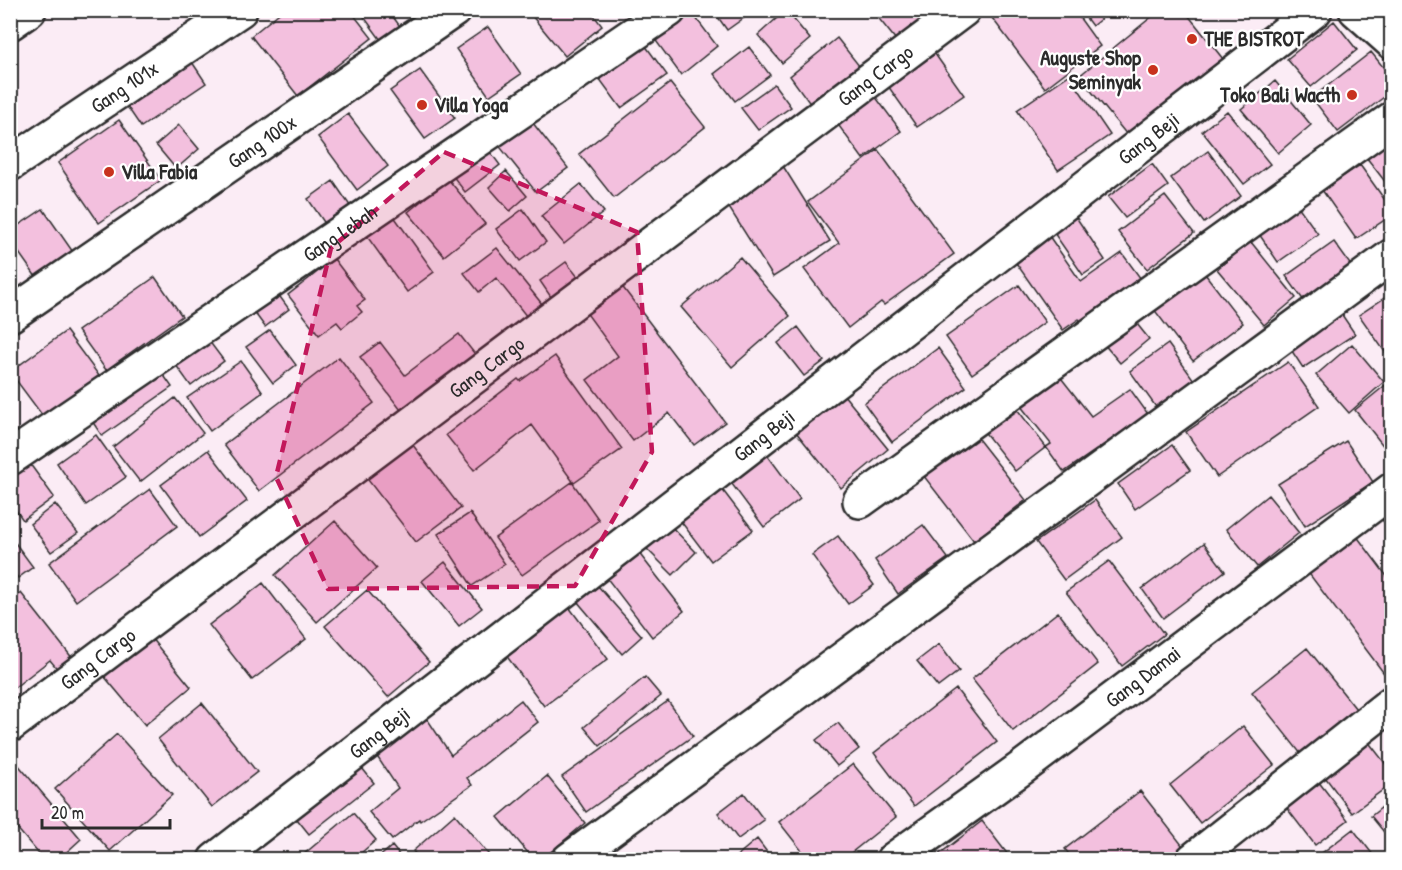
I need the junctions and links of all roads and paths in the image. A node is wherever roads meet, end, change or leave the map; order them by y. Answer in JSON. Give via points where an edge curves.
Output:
{"nodes":[{"id":1,"x":29,"y":10,"type":"edge"},
{"id":2,"x":240,"y":10,"type":"edge"},
{"id":3,"x":454,"y":10,"type":"edge"},
{"id":4,"x":669,"y":10,"type":"edge"},
{"id":5,"x":963,"y":10,"type":"edge"},
{"id":6,"x":1315,"y":10,"type":"edge"},
{"id":7,"x":1356,"y":10,"type":"edge"},
{"id":8,"x":10,"y":23,"type":"edge"},
{"id":9,"x":1392,"y":42,"type":"edge"},
{"id":10,"x":1392,"y":118,"type":"edge"},
{"id":11,"x":10,"y":164,"type":"edge"},
{"id":12,"x":1392,"y":256,"type":"edge"},
{"id":13,"x":10,"y":315,"type":"edge"},
{"id":14,"x":10,"y":458,"type":"edge"},
{"id":15,"x":1392,"y":490,"type":"edge"},
{"id":16,"x":860,"y":501,"type":"dead end"},
{"id":17,"x":1392,"y":703,"type":"edge"},
{"id":18,"x":10,"y":725,"type":"edge"},
{"id":19,"x":215,"y":860,"type":"edge"},
{"id":20,"x":569,"y":860,"type":"edge"},
{"id":21,"x":893,"y":860,"type":"edge"},
{"id":22,"x":1194,"y":860,"type":"edge"}],
"edges":[{"from":1,"to":8,"type":"street"},
{"from":2,"to":11,"type":"street","name":"Gang 101x"},
{"from":3,"to":13,"type":"street","name":"Gang 100x"},
{"from":4,"to":14,"type":"street","name":"Gang Lebah"},
{"from":5,"to":18,"type":"street","name":"Gang Cargo"},
{"from":6,"to":19,"type":"street","name":"Gang Beji"},
{"from":7,"to":9,"type":"street"},
{"from":10,"to":16,"type":"street"},
{"from":12,"to":20,"type":"street"},
{"from":15,"to":21,"type":"street","name":"Gang Damai"},
{"from":17,"to":22,"type":"street"}]}
